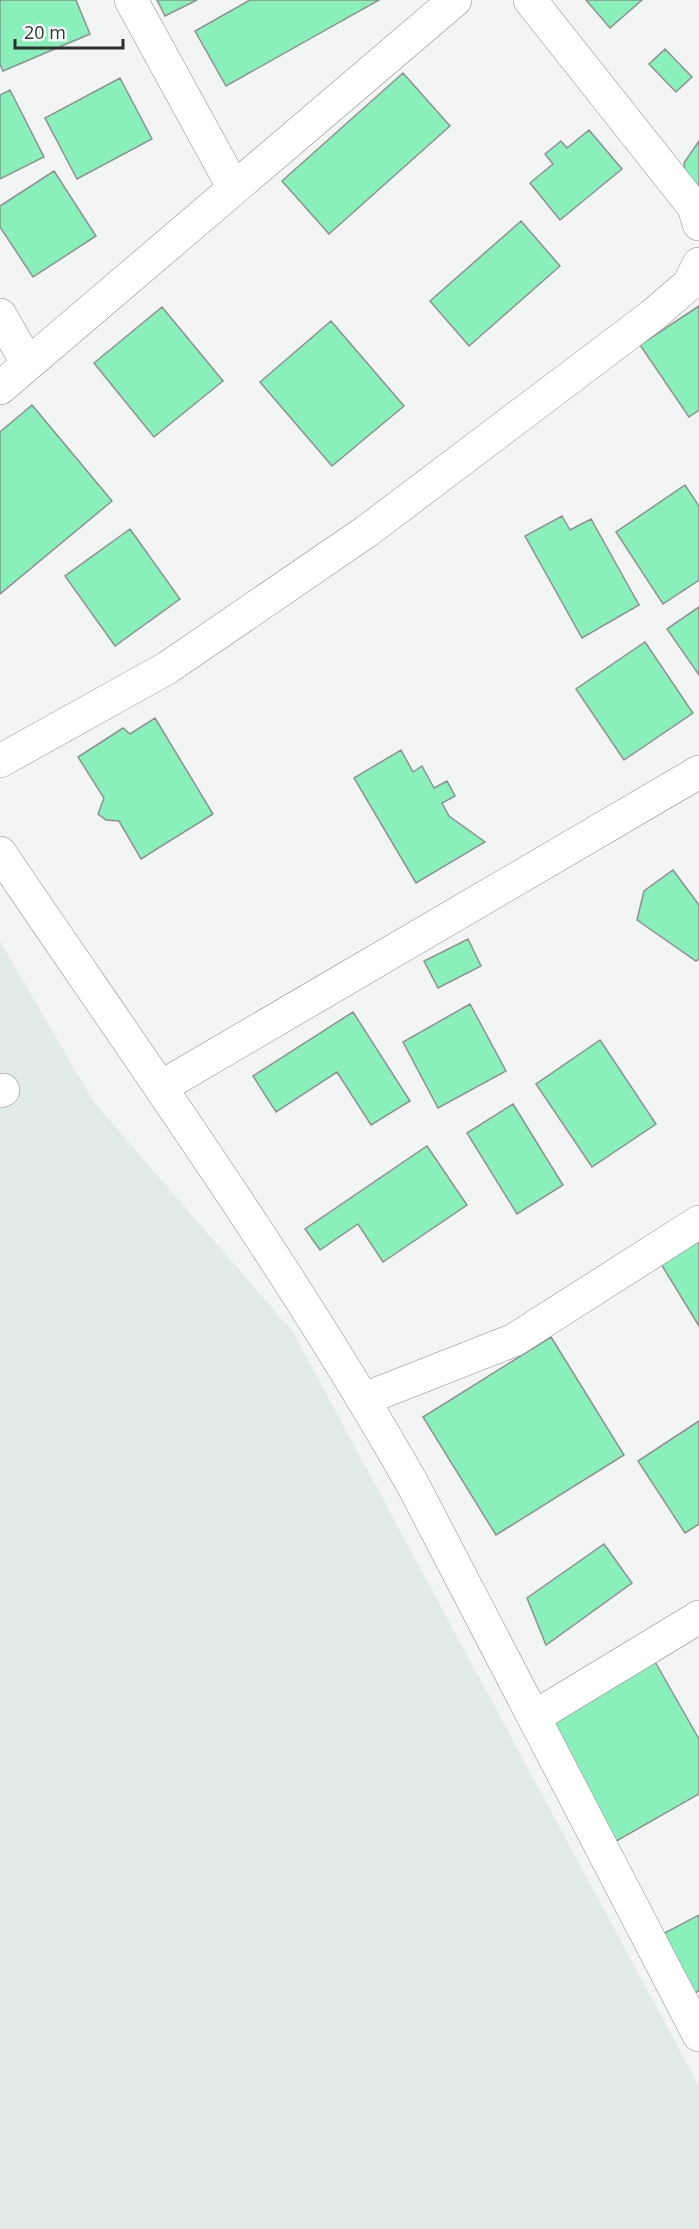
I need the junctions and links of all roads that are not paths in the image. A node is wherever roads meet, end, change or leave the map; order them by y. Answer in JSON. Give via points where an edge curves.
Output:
{"nodes":[{"id":1,"x":131,"y":0,"type":"edge"},
{"id":2,"x":530,"y":0,"type":"edge"},
{"id":3,"x":444,"y":4,"type":"edge"},
{"id":4,"x":234,"y":188,"type":"junction"},
{"id":5,"x":699,"y":224,"type":"edge"},
{"id":6,"x":699,"y":264,"type":"edge"},
{"id":7,"x":0,"y":315,"type":"edge"},
{"id":8,"x":28,"y":364,"type":"junction"},
{"id":9,"x":0,"y":388,"type":"edge"},
{"id":10,"x":0,"y":761,"type":"edge"},
{"id":11,"x":699,"y":772,"type":"edge"},
{"id":12,"x":0,"y":853,"type":"edge"},
{"id":13,"x":161,"y":1087,"type":"junction"},
{"id":14,"x":699,"y":1222,"type":"edge"},
{"id":15,"x":364,"y":1399,"type":"junction"},
{"id":16,"x":699,"y":1617,"type":"edge"},
{"id":17,"x":534,"y":1717,"type":"junction"},
{"id":18,"x":699,"y":2035,"type":"edge"}],
"edges":[{"from":1,"to":4,"type":"street"},
{"from":2,"to":5,"type":"street","via":[[694,207]]},
{"from":3,"to":4,"type":"street"},
{"from":4,"to":8,"type":"street"},
{"from":6,"to":10,"type":"street","via":[[689,284],[653,315],[367,531],[167,668]]},
{"from":7,"to":8,"type":"street"},
{"from":8,"to":9,"type":"street"},
{"from":11,"to":13,"type":"street"},
{"from":12,"to":13,"type":"street"},
{"from":13,"to":15,"type":"street"},
{"from":14,"to":15,"type":"street","via":[[514,1340]]},
{"from":15,"to":17,"type":"street"},
{"from":16,"to":17,"type":"street"},
{"from":17,"to":18,"type":"street"}]}
